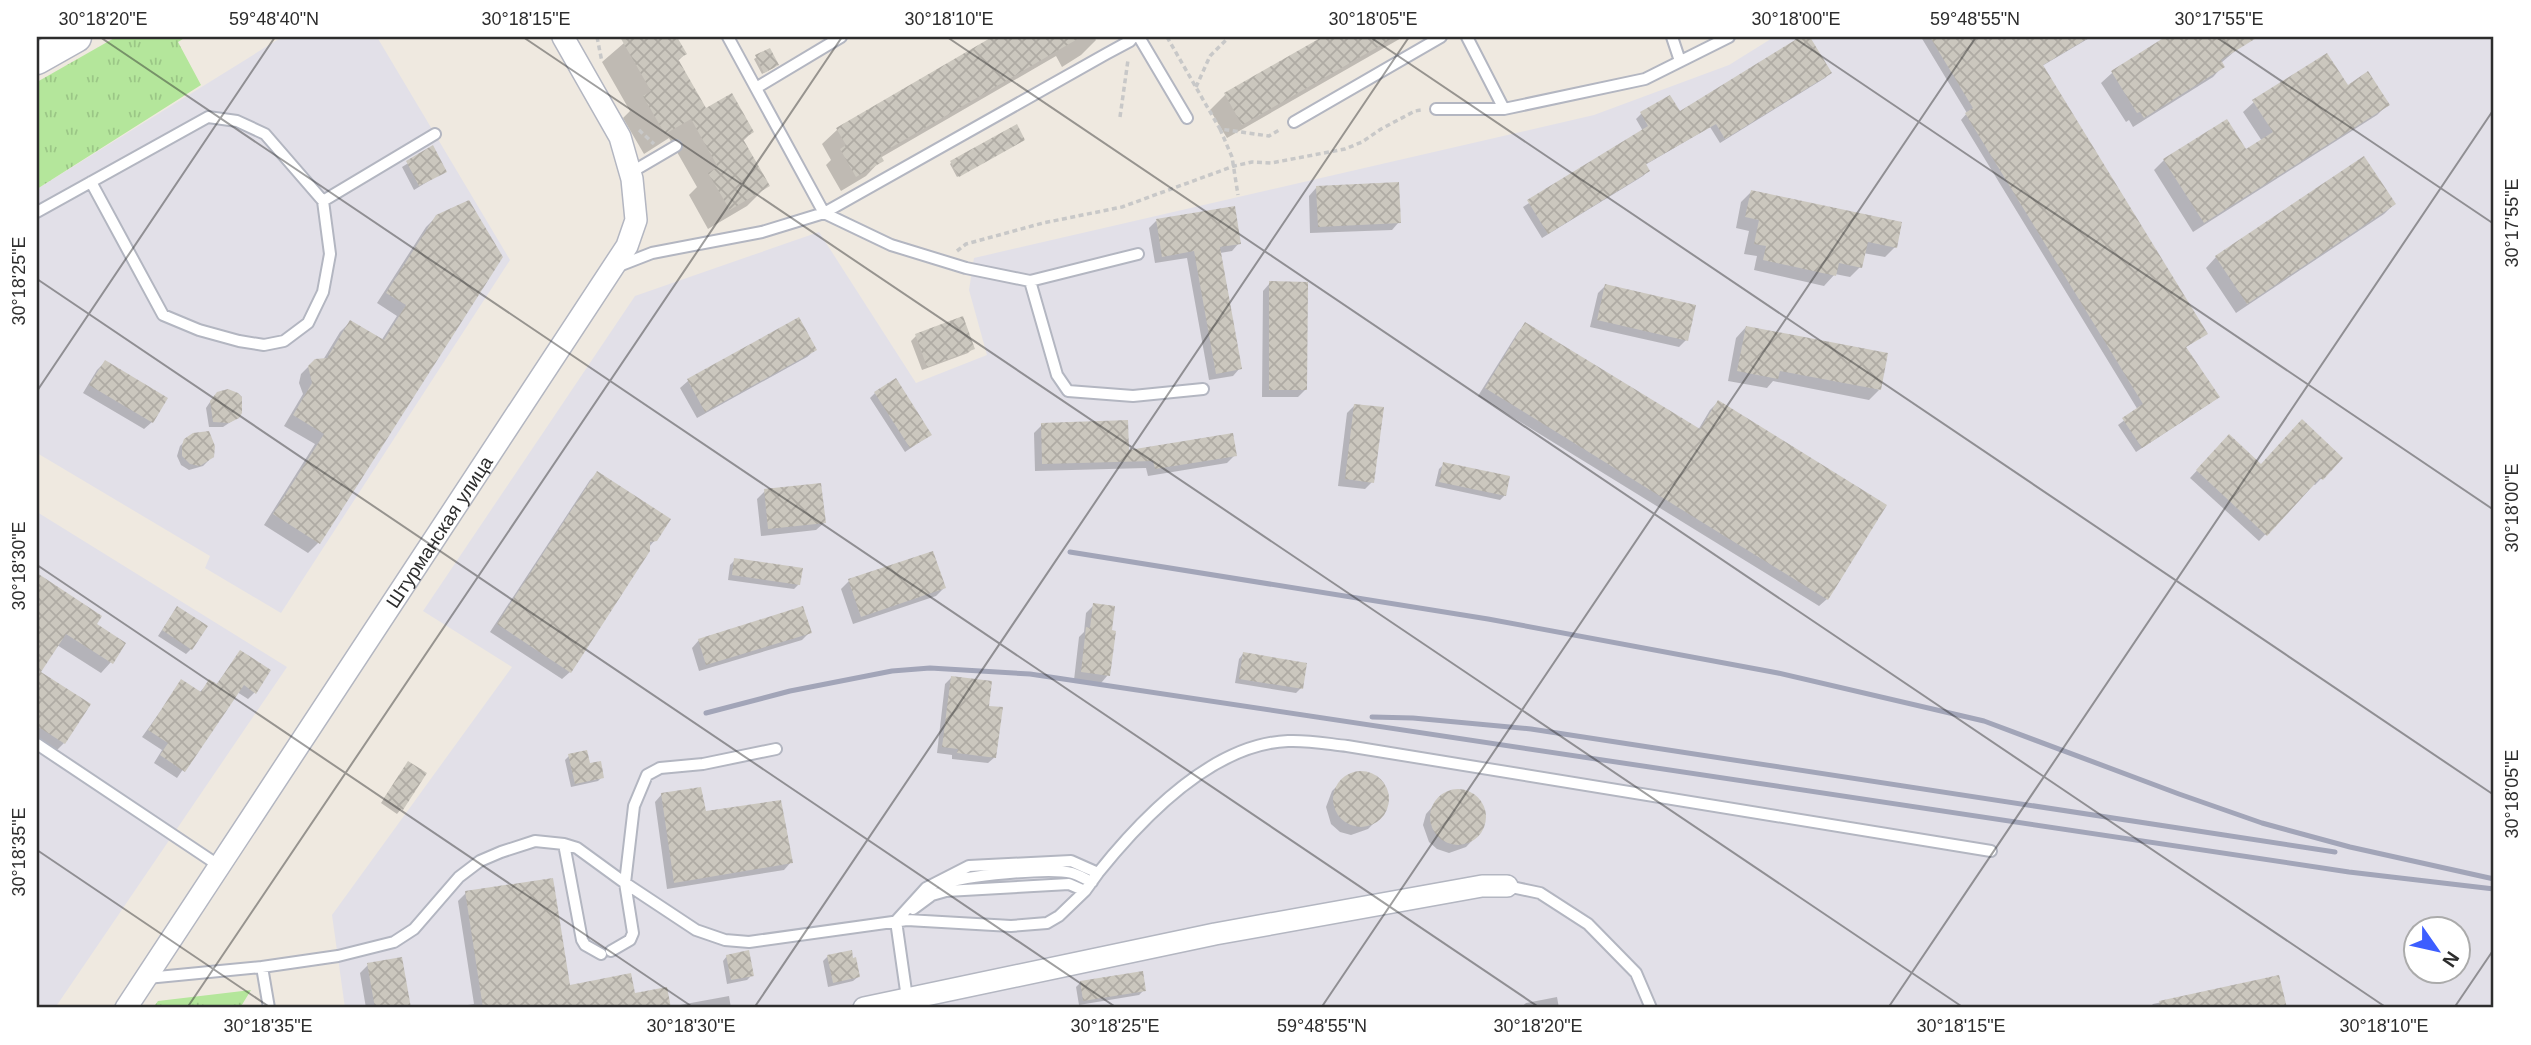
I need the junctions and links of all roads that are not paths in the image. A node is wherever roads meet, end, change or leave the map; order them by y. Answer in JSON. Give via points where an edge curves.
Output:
{"nodes":[{"id":1,"x":76,"y":37,"type":"edge"},
{"id":2,"x":728,"y":37,"type":"edge"},
{"id":3,"x":841,"y":37,"type":"edge"},
{"id":4,"x":1441,"y":37,"type":"edge"},
{"id":5,"x":1467,"y":37,"type":"edge"},
{"id":6,"x":1672,"y":37,"type":"edge"},
{"id":7,"x":1729,"y":37,"type":"edge"},
{"id":8,"x":1134,"y":38,"type":"edge"},
{"id":9,"x":569,"y":39,"type":"edge"},
{"id":10,"x":37,"y":59,"type":"edge"},
{"id":11,"x":1680,"y":61,"type":"junction"},
{"id":12,"x":756,"y":88,"type":"junction"},
{"id":13,"x":1436,"y":109,"type":"road end"},
{"id":14,"x":1504,"y":109,"type":"junction"},
{"id":15,"x":1187,"y":118,"type":"dead end"},
{"id":16,"x":1294,"y":122,"type":"road end"},
{"id":17,"x":435,"y":134,"type":"dead end"},
{"id":18,"x":676,"y":146,"type":"dead end"},
{"id":19,"x":630,"y":173,"type":"junction"},
{"id":20,"x":91,"y":182,"type":"junction"},
{"id":21,"x":323,"y":201,"type":"junction"},
{"id":22,"x":37,"y":212,"type":"edge"},
{"id":23,"x":824,"y":213,"type":"junction"},
{"id":24,"x":1139,"y":254,"type":"dead end"},
{"id":25,"x":614,"y":268,"type":"junction"},
{"id":26,"x":1030,"y":281,"type":"junction"},
{"id":27,"x":1203,"y":389,"type":"dead end"},
{"id":28,"x":37,"y":744,"type":"edge"},
{"id":29,"x":776,"y":749,"type":"dead end"},
{"id":30,"x":564,"y":844,"type":"junction"},
{"id":31,"x":1991,"y":851,"type":"dead end"},
{"id":32,"x":221,"y":867,"type":"junction"},
{"id":33,"x":1095,"y":878,"type":"junction"},
{"id":34,"x":625,"y":883,"type":"junction"},
{"id":35,"x":1507,"y":886,"type":"joint"},
{"id":36,"x":1084,"y":891,"type":"junction"},
{"id":37,"x":896,"y":921,"type":"junction"},
{"id":38,"x":262,"y":967,"type":"junction"},
{"id":39,"x":147,"y":978,"type":"junction"},
{"id":40,"x":907,"y":998,"type":"junction"},
{"id":41,"x":126,"y":1008,"type":"edge"},
{"id":42,"x":269,"y":1008,"type":"edge"},
{"id":43,"x":864,"y":1008,"type":"edge"},
{"id":44,"x":1651,"y":1008,"type":"edge"}],
"edges":[{"from":1,"to":10,"type":"street"},
{"from":2,"to":12,"type":"lane"},
{"from":3,"to":12,"type":"lane"},
{"from":4,"to":16,"type":"lane"},
{"from":5,"to":14,"type":"lane"},
{"from":6,"to":11,"type":"lane"},
{"from":7,"to":11,"type":"lane"},
{"from":8,"to":15,"type":"lane"},
{"from":8,"to":23,"type":"lane"},
{"from":9,"to":19,"type":"street","name":"Штурманская улица","via":[[620,137]]},
{"from":11,"to":14,"type":"lane","via":[[1645,79]]},
{"from":12,"to":23,"type":"lane"},
{"from":13,"to":14,"type":"lane"},
{"from":17,"to":21,"type":"lane"},
{"from":18,"to":19,"type":"lane"},
{"from":19,"to":25,"type":"street","name":"Штурманская улица","via":[[636,220]]},
{"from":20,"to":21,"type":"lane","via":[[208,117],[237,121],[265,134]]},
{"from":20,"to":21,"type":"lane","via":[[163,315],[199,330],[264,345],[284,341],[308,323],[323,292],[330,254]]},
{"from":20,"to":22,"type":"lane"},
{"from":23,"to":25,"type":"lane","via":[[762,232],[652,254]]},
{"from":23,"to":26,"type":"lane","via":[[891,245]]},
{"from":24,"to":26,"type":"lane"},
{"from":25,"to":32,"type":"street","name":"Штурманская улица"},
{"from":26,"to":27,"type":"lane","via":[[1057,375],[1068,391],[1133,396]]},
{"from":28,"to":32,"type":"lane"},
{"from":29,"to":34,"type":"lane","via":[[660,768],[647,775],[634,806]]},
{"from":30,"to":34,"type":"lane","via":[[577,848]]},
{"from":30,"to":34,"type":"lane","via":[[585,945],[606,953],[630,940]]},
{"from":30,"to":38,"type":"lane","via":[[536,841],[480,861],[459,877],[414,929],[394,942]]},
{"from":31,"to":33,"type":"lane","via":[[1374,751],[1286,741],[1222,760],[1193,779],[1152,812]]},
{"from":32,"to":39,"type":"street","name":"Штурманская улица"},
{"from":33,"to":36,"type":"lane"},
{"from":33,"to":37,"type":"lane","via":[[1072,861],[969,866],[926,888]]},
{"from":34,"to":37,"type":"lane","via":[[696,930],[726,940],[749,942]]},
{"from":35,"to":40,"type":"street","via":[[1482,886],[1215,934]]},
{"from":35,"to":44,"type":"lane","via":[[1540,893],[1588,924],[1636,973]]},
{"from":36,"to":37,"type":"lane","via":[[1069,884],[946,891],[932,895]]},
{"from":36,"to":37,"type":"lane","via":[[1047,923]]},
{"from":37,"to":40,"type":"lane"},
{"from":38,"to":39,"type":"lane"},
{"from":38,"to":42,"type":"lane"},
{"from":39,"to":41,"type":"street","name":"Штурманская улица"},
{"from":40,"to":43,"type":"street"}]}
